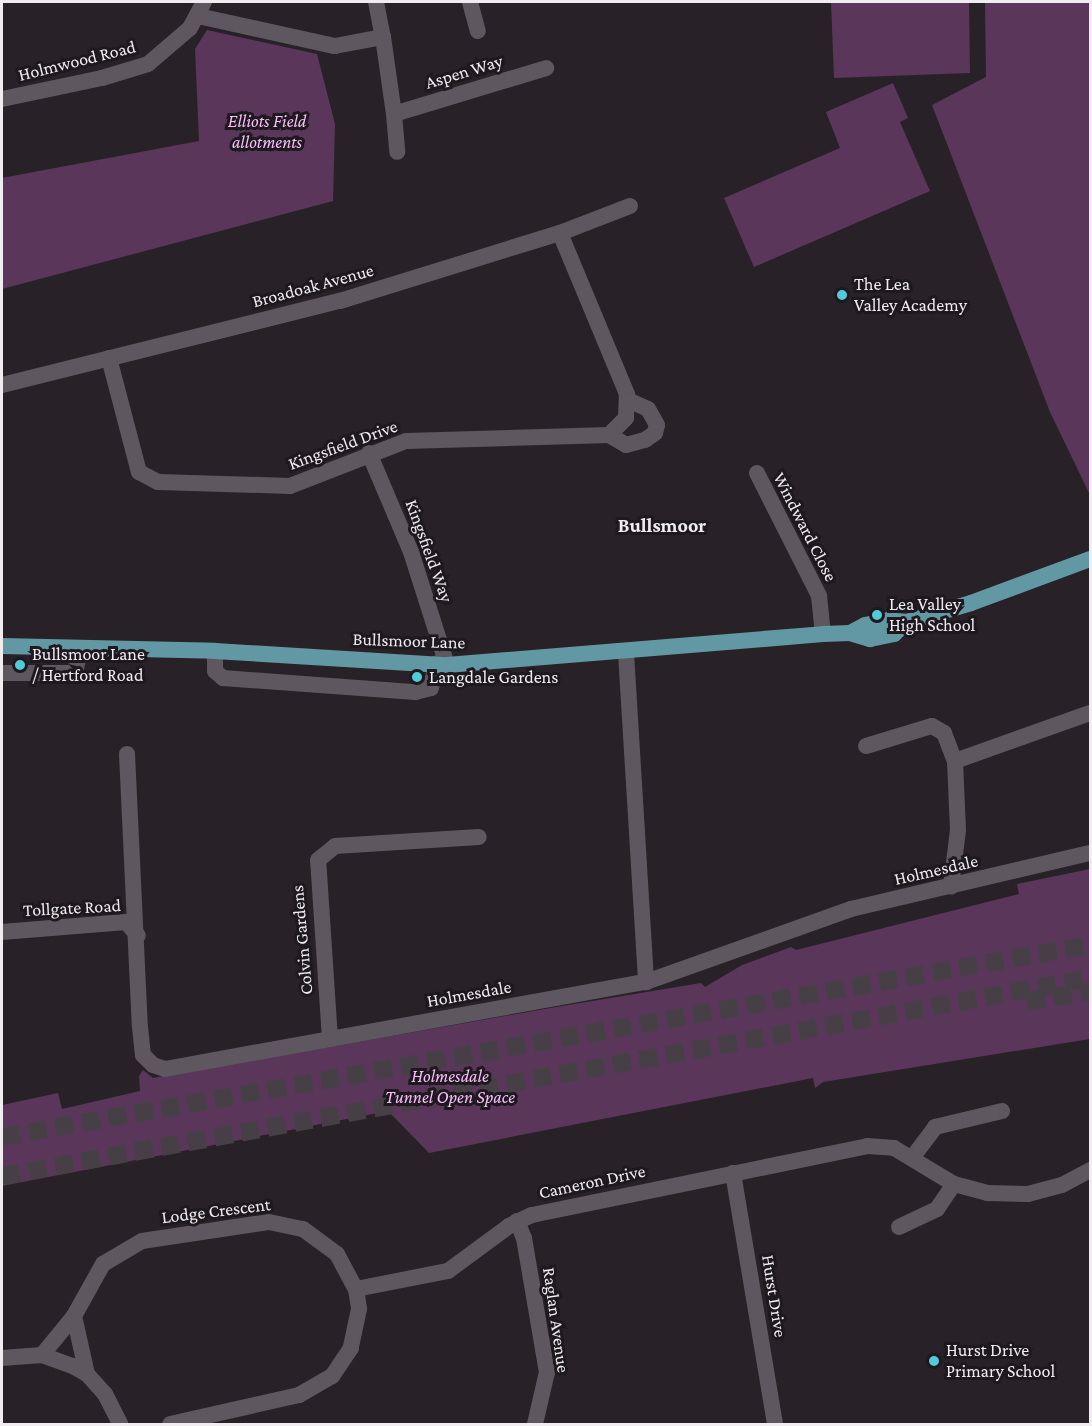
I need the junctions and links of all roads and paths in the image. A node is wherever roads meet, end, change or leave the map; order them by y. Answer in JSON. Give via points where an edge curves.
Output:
{"nodes":[{"id":1,"x":376,"y":2,"type":"edge"},
{"id":2,"x":470,"y":2,"type":"edge"},
{"id":3,"x":201,"y":9,"type":"edge"},
{"id":4,"x":478,"y":31,"type":"dead end"},
{"id":5,"x":383,"y":37,"type":"junction"},
{"id":6,"x":546,"y":68,"type":"dead end"},
{"id":7,"x":2,"y":99,"type":"edge"},
{"id":8,"x":394,"y":114,"type":"junction"},
{"id":9,"x":397,"y":152,"type":"dead end"},
{"id":10,"x":630,"y":206,"type":"dead end"},
{"id":11,"x":560,"y":233,"type":"junction"},
{"id":12,"x":109,"y":358,"type":"junction"},
{"id":13,"x":2,"y":385,"type":"edge"},
{"id":14,"x":628,"y":400,"type":"junction"},
{"id":15,"x":609,"y":435,"type":"junction"},
{"id":16,"x":369,"y":453,"type":"junction"},
{"id":17,"x":757,"y":473,"type":"dead end"},
{"id":18,"x":1090,"y":559,"type":"edge"},
{"id":19,"x":823,"y":634,"type":"junction"},
{"id":20,"x":2,"y":646,"type":"edge"},
{"id":21,"x":80,"y":649,"type":"junction"},
{"id":22,"x":215,"y":651,"type":"junction"},
{"id":23,"x":626,"y":653,"type":"junction"},
{"id":24,"x":442,"y":665,"type":"junction"},
{"id":25,"x":2,"y":673,"type":"edge"},
{"id":26,"x":1090,"y":713,"type":"edge"},
{"id":27,"x":866,"y":746,"type":"dead end"},
{"id":28,"x":127,"y":754,"type":"dead end"},
{"id":29,"x":956,"y":761,"type":"junction"},
{"id":30,"x":479,"y":837,"type":"dead end"},
{"id":31,"x":1090,"y":853,"type":"edge"},
{"id":32,"x":951,"y":887,"type":"junction"},
{"id":33,"x":2,"y":932,"type":"edge"},
{"id":34,"x":138,"y":936,"type":"junction"},
{"id":35,"x":646,"y":982,"type":"junction"},
{"id":36,"x":330,"y":1039,"type":"junction"},
{"id":37,"x":1002,"y":1111,"type":"dead end"},
{"id":38,"x":912,"y":1158,"type":"junction"},
{"id":39,"x":734,"y":1173,"type":"junction"},
{"id":40,"x":1089,"y":1175,"type":"edge"},
{"id":41,"x":954,"y":1184,"type":"junction"},
{"id":42,"x":517,"y":1221,"type":"junction"},
{"id":43,"x":900,"y":1227,"type":"dead end"},
{"id":44,"x":356,"y":1288,"type":"junction"},
{"id":45,"x":74,"y":1316,"type":"junction"},
{"id":46,"x":42,"y":1355,"type":"junction"},
{"id":47,"x":2,"y":1358,"type":"edge"},
{"id":48,"x":87,"y":1374,"type":"junction"},
{"id":49,"x":120,"y":1425,"type":"edge"},
{"id":50,"x":170,"y":1425,"type":"edge"},
{"id":51,"x":535,"y":1425,"type":"edge"},
{"id":52,"x":775,"y":1425,"type":"edge"}],
"edges":[{"from":1,"to":5,"type":"street"},
{"from":2,"to":4,"type":"street"},
{"from":3,"to":5,"type":"street","via":[[335,46]]},
{"from":3,"to":7,"type":"street","name":"Holmwood Road","via":[[171,48],[148,64]]},
{"from":5,"to":8,"type":"street"},
{"from":6,"to":8,"type":"street","name":"Aspen Way"},
{"from":8,"to":9,"type":"street"},
{"from":10,"to":11,"type":"street","name":"Broadoak Avenue"},
{"from":11,"to":12,"type":"street","name":"Broadoak Avenue","via":[[340,301]]},
{"from":11,"to":14,"type":"street"},
{"from":12,"to":13,"type":"street","name":"Broadoak Avenue"},
{"from":12,"to":16,"type":"street","name":"Kingsfield Drive","via":[[140,471],[149,478],[221,486],[290,486]]},
{"from":14,"to":15,"type":"street","via":[[626,418]]},
{"from":14,"to":15,"type":"street","name":"Kingsfield Drive","via":[[648,409],[657,425],[655,433],[626,445]]},
{"from":15,"to":16,"type":"street","name":"Kingsfield Drive","via":[[406,441]]},
{"from":16,"to":24,"type":"street","name":"Kingsfield Way","via":[[411,552]]},
{"from":17,"to":19,"type":"street","name":"Windward Close","via":[[819,596]]},
{"from":18,"to":19,"type":"main road","name":"Bullsmoor Lane","via":[[908,622],[879,621],[850,633]]},
{"from":19,"to":23,"type":"main road","name":"Bullsmoor Lane"},
{"from":20,"to":21,"type":"main road","name":"Bullsmoor Lane"},
{"from":21,"to":22,"type":"main road","name":"Bullsmoor Lane"},
{"from":21,"to":25,"type":"street","via":[[75,673]]},
{"from":22,"to":24,"type":"main road","name":"Bullsmoor Lane"},
{"from":22,"to":24,"type":"street","via":[[214,671],[223,678],[415,692],[431,687]]},
{"from":23,"to":24,"type":"main road","name":"Bullsmoor Lane"},
{"from":23,"to":35,"type":"street"},
{"from":26,"to":29,"type":"street"},
{"from":27,"to":29,"type":"street","via":[[932,726],[944,733]]},
{"from":28,"to":34,"type":"street","name":"Holmesdale"},
{"from":29,"to":32,"type":"street","via":[[958,830]]},
{"from":30,"to":36,"type":"street","name":"Colvin Gardens","via":[[335,846],[318,860]]},
{"from":31,"to":32,"type":"street","name":"Holmesdale"},
{"from":32,"to":35,"type":"street","name":"Holmesdale","via":[[851,909]]},
{"from":33,"to":34,"type":"street","name":"Tollgate Road","via":[[126,922]]},
{"from":34,"to":36,"type":"street","name":"Holmesdale","via":[[143,1054],[153,1065],[165,1069]]},
{"from":35,"to":36,"type":"street","name":"Holmesdale"},
{"from":37,"to":38,"type":"street","via":[[935,1127]]},
{"from":38,"to":39,"type":"street","name":"Cameron Drive","via":[[885,1146],[851,1149]]},
{"from":38,"to":41,"type":"street","name":"Cameron Drive"},
{"from":39,"to":42,"type":"street","name":"Cameron Drive"},
{"from":39,"to":52,"type":"street","name":"Hurst Drive"},
{"from":40,"to":41,"type":"street","name":"Cameron Drive","via":[[1028,1194],[987,1193]]},
{"from":41,"to":43,"type":"street","via":[[937,1209]]},
{"from":42,"to":44,"type":"street","name":"Cameron Drive","via":[[448,1271]]},
{"from":42,"to":51,"type":"street","name":"Raglan Avenue","via":[[524,1238],[547,1372]]},
{"from":44,"to":45,"type":"street","name":"Lodge Crescent","via":[[336,1254],[311,1233],[280,1222],[254,1222],[169,1234],[131,1245],[95,1274]]},
{"from":44,"to":50,"type":"street","name":"Lodge Crescent","via":[[359,1309],[355,1337],[340,1368],[322,1384],[286,1399]]},
{"from":45,"to":46,"type":"street","name":"Lodge Crescent"},
{"from":45,"to":48,"type":"street"},
{"from":46,"to":47,"type":"street"},
{"from":46,"to":48,"type":"street"},
{"from":48,"to":49,"type":"street","via":[[105,1394]]}]}
